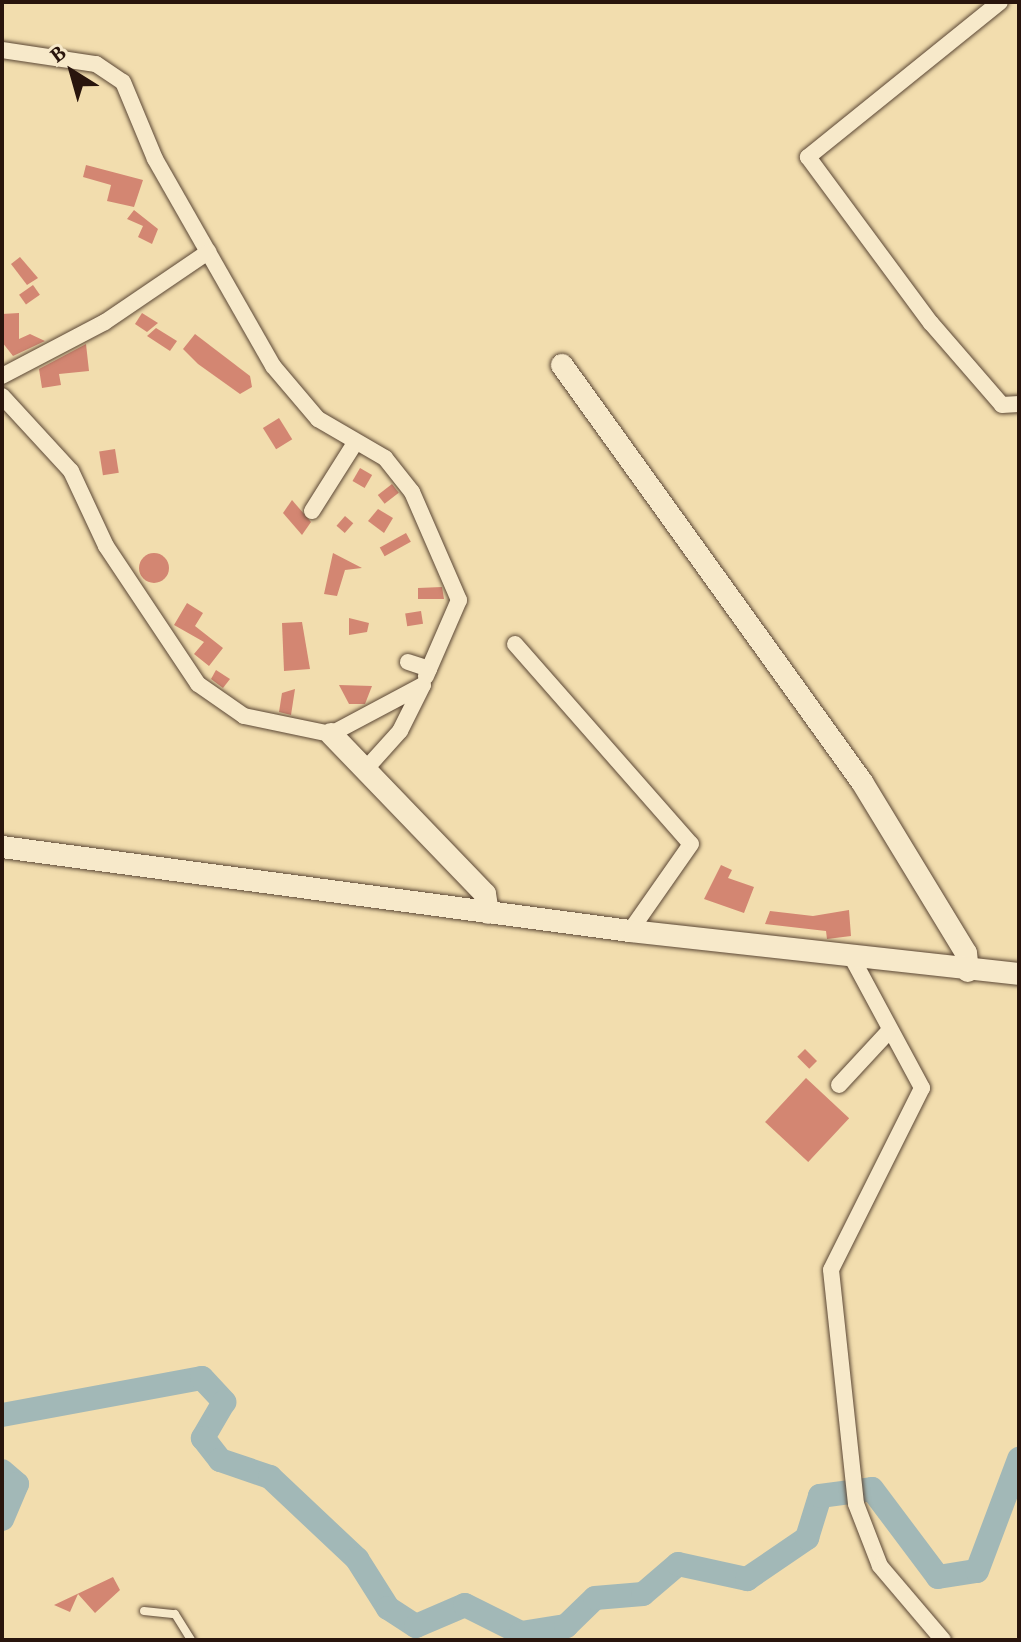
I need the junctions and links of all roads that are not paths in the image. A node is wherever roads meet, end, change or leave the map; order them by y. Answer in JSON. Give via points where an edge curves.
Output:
{"nodes":[{"id":1,"x":1000,"y":2,"type":"edge"},
{"id":2,"x":2,"y":50,"type":"edge"},
{"id":3,"x":208,"y":252,"type":"junction"},
{"id":4,"x":562,"y":365,"type":"dead end"},
{"id":5,"x":2,"y":376,"type":"edge"},
{"id":6,"x":2,"y":396,"type":"edge"},
{"id":7,"x":1019,"y":404,"type":"edge"},
{"id":8,"x":355,"y":443,"type":"junction"},
{"id":9,"x":312,"y":511,"type":"dead end"},
{"id":10,"x":515,"y":644,"type":"dead end"},
{"id":11,"x":408,"y":662,"type":"dead end"},
{"id":12,"x":426,"y":677,"type":"junction"},
{"id":13,"x":331,"y":734,"type":"junction"},
{"id":14,"x":364,"y":771,"type":"junction"},
{"id":15,"x":2,"y":847,"type":"edge"},
{"id":16,"x":488,"y":913,"type":"junction"},
{"id":17,"x":630,"y":931,"type":"junction"},
{"id":18,"x":851,"y":956,"type":"junction"},
{"id":19,"x":968,"y":971,"type":"junction"},
{"id":20,"x":1019,"y":974,"type":"edge"},
{"id":21,"x":890,"y":1030,"type":"junction"},
{"id":22,"x":839,"y":1085,"type":"dead end"},
{"id":23,"x":144,"y":1611,"type":"dead end"},
{"id":24,"x":191,"y":1640,"type":"edge"},
{"id":25,"x":943,"y":1640,"type":"edge"}],
"edges":[{"from":1,"to":7,"type":"street","via":[[808,157],[931,323],[1002,405]]},
{"from":2,"to":3,"type":"street","via":[[96,64],[123,82]]},
{"from":3,"to":5,"type":"street","via":[[105,322]]},
{"from":3,"to":8,"type":"street","via":[[292,392]]},
{"from":4,"to":19,"type":"street","via":[[862,782],[966,953]]},
{"from":6,"to":13,"type":"street","via":[[71,471],[106,546],[198,684],[244,716]]},
{"from":8,"to":9,"type":"street"},
{"from":8,"to":12,"type":"street","via":[[385,458],[412,492],[459,600]]},
{"from":10,"to":17,"type":"street","via":[[691,844]]},
{"from":11,"to":12,"type":"street"},
{"from":12,"to":13,"type":"street"},
{"from":12,"to":14,"type":"street","via":[[400,731]]},
{"from":13,"to":14,"type":"street"},
{"from":14,"to":16,"type":"street","via":[[485,894]]},
{"from":15,"to":16,"type":"street"},
{"from":16,"to":17,"type":"street"},
{"from":17,"to":18,"type":"street"},
{"from":18,"to":19,"type":"street"},
{"from":18,"to":21,"type":"street"},
{"from":19,"to":20,"type":"street"},
{"from":21,"to":22,"type":"street"},
{"from":21,"to":25,"type":"street","via":[[922,1088],[831,1270],[856,1504],[880,1566]]},
{"from":23,"to":24,"type":"lane","via":[[175,1614]]}]}
